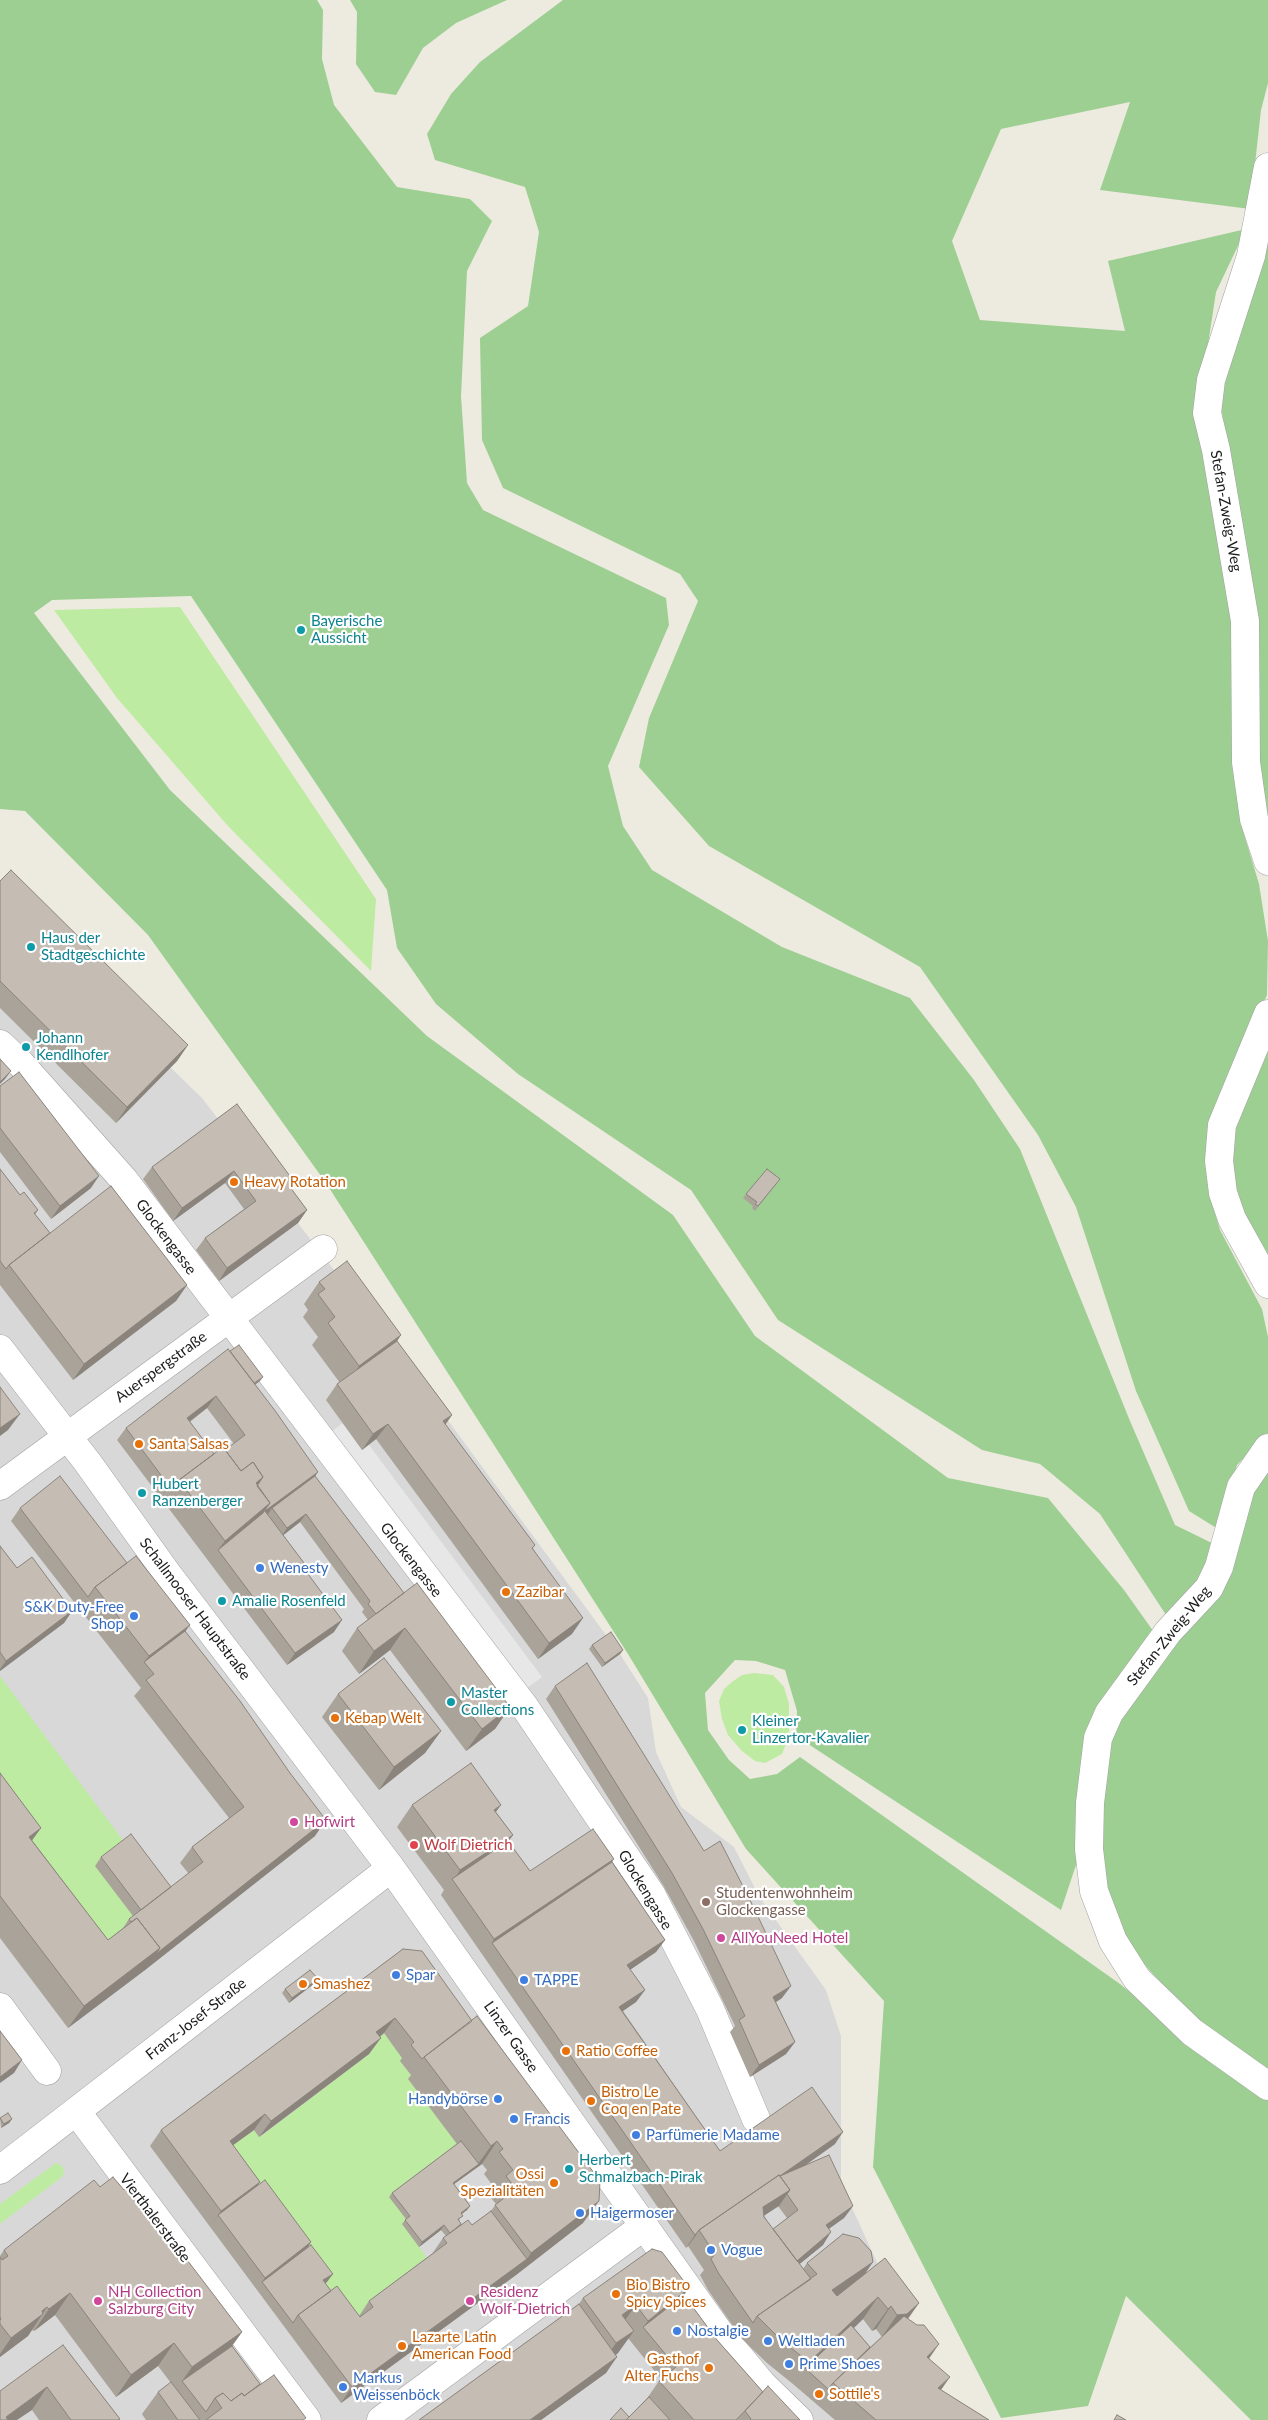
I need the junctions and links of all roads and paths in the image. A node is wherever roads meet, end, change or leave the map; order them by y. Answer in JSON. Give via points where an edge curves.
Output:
{"nodes":[{"id":1,"x":1268,"y":167,"type":"edge"},
{"id":2,"x":1268,"y":861,"type":"edge"},
{"id":3,"x":1268,"y":1014,"type":"edge"},
{"id":4,"x":0,"y":1044,"type":"edge"},
{"id":5,"x":323,"y":1249,"type":"dead end"},
{"id":6,"x":1268,"y":1284,"type":"edge"},
{"id":7,"x":228,"y":1318,"type":"junction"},
{"id":8,"x":0,"y":1349,"type":"edge"},
{"id":9,"x":66,"y":1436,"type":"junction"},
{"id":10,"x":1268,"y":1448,"type":"edge"},
{"id":11,"x":0,"y":1486,"type":"edge"},
{"id":12,"x":391,"y":1868,"type":"junction"},
{"id":13,"x":0,"y":2007,"type":"edge"},
{"id":14,"x":48,"y":2070,"type":"dead end"},
{"id":15,"x":1268,"y":2086,"type":"edge"},
{"id":16,"x":76,"y":2111,"type":"junction"},
{"id":17,"x":756,"y":2119,"type":"dead end"},
{"id":18,"x":0,"y":2170,"type":"edge"},
{"id":19,"x":641,"y":2209,"type":"junction"},
{"id":20,"x":307,"y":2420,"type":"edge"},
{"id":21,"x":381,"y":2420,"type":"edge"},
{"id":22,"x":799,"y":2420,"type":"edge"}],
"edges":[{"from":1,"to":2,"type":"street","name":"Stefan-Zweig-Weg","via":[[1251,256],[1211,380],[1208,414],[1244,621],[1246,762],[1254,819]]},
{"from":3,"to":6,"type":"street","via":[[1222,1125],[1219,1161],[1223,1193],[1232,1219]]},
{"from":4,"to":7,"type":"street","name":"Glockengasse","via":[[124,1180]]},
{"from":5,"to":7,"type":"street","name":"Auerspergstraße"},
{"from":7,"to":9,"type":"street","name":"Auerspergstraße"},
{"from":7,"to":17,"type":"street","name":"Glockengasse","via":[[524,1706],[651,1894],[710,2009]]},
{"from":8,"to":9,"type":"street","name":"Schallmooser Hauptstraße"},
{"from":9,"to":11,"type":"street","name":"Auerspergstraße"},
{"from":9,"to":12,"type":"street","name":"Schallmooser Hauptstraße"},
{"from":10,"to":15,"type":"street","name":"Stefan-Zweig-Weg","via":[[1241,1487],[1219,1567],[1209,1588],[1168,1632],[1109,1713],[1098,1738],[1090,1802],[1089,1849],[1094,1891],[1113,1941],[1137,1979],[1192,2032]]},
{"from":12,"to":16,"type":"street","name":"Franz-Josef-Straße"},
{"from":12,"to":19,"type":"street","name":"Linzer Gasse"},
{"from":13,"to":14,"type":"street"},
{"from":16,"to":18,"type":"street","name":"Franz-Josef-Straße"},
{"from":16,"to":20,"type":"street","name":"Vierthalerstraße"},
{"from":19,"to":21,"type":"street"},
{"from":19,"to":22,"type":"street","name":"Linzer Gasse","via":[[719,2332],[762,2384]]}]}
